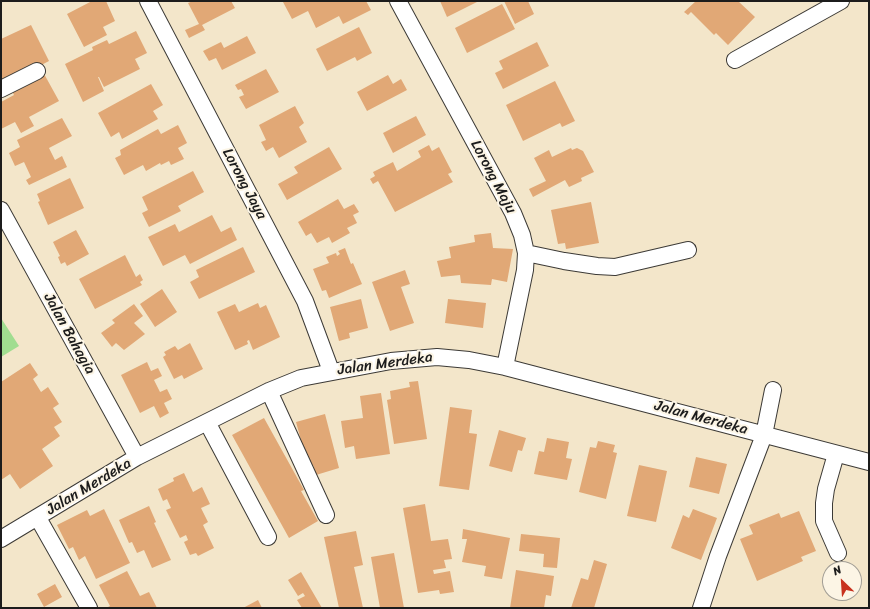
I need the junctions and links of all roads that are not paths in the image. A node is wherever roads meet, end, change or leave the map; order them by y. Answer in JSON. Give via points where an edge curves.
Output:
{"nodes":[{"id":1,"x":148,"y":1,"type":"edge"},
{"id":2,"x":398,"y":1,"type":"edge"},
{"id":3,"x":841,"y":1,"type":"edge"},
{"id":4,"x":818,"y":6,"type":"edge"},
{"id":5,"x":735,"y":60,"type":"dead end"},
{"id":6,"x":37,"y":71,"type":"dead end"},
{"id":7,"x":1,"y":89,"type":"edge"},
{"id":8,"x":1,"y":210,"type":"edge"},
{"id":9,"x":688,"y":250,"type":"dead end"},
{"id":10,"x":526,"y":253,"type":"junction"},
{"id":11,"x":505,"y":367,"type":"junction"},
{"id":12,"x":331,"y":372,"type":"junction"},
{"id":13,"x":269,"y":390,"type":"junction"},
{"id":14,"x":773,"y":390,"type":"dead end"},
{"id":15,"x":207,"y":422,"type":"junction"},
{"id":16,"x":764,"y":435,"type":"junction"},
{"id":17,"x":836,"y":454,"type":"junction"},
{"id":18,"x":137,"y":457,"type":"junction"},
{"id":19,"x":869,"y":462,"type":"edge"},
{"id":20,"x":326,"y":515,"type":"dead end"},
{"id":21,"x":38,"y":518,"type":"junction"},
{"id":22,"x":268,"y":537,"type":"dead end"},
{"id":23,"x":1,"y":539,"type":"edge"},
{"id":24,"x":838,"y":553,"type":"dead end"},
{"id":25,"x":89,"y":608,"type":"edge"},
{"id":26,"x":701,"y":608,"type":"edge"}],
"edges":[{"from":1,"to":12,"type":"street","name":"Lorong Jaya","via":[[305,301]]},
{"from":2,"to":10,"type":"street","name":"Lorong Maju","via":[[513,212]]},
{"from":3,"to":4,"type":"street"},
{"from":4,"to":5,"type":"street"},
{"from":6,"to":7,"type":"street"},
{"from":8,"to":18,"type":"street","name":"Jalan Bahagia"},
{"from":9,"to":10,"type":"street","via":[[614,267]]},
{"from":10,"to":11,"type":"street","name":"Lorong Maju","via":[[525,270]]},
{"from":11,"to":12,"type":"street","name":"Jalan Merdeka","via":[[437,357],[391,361]]},
{"from":11,"to":16,"type":"street","name":"Jalan Merdeka"},
{"from":12,"to":13,"type":"street","name":"Jalan Merdeka","via":[[301,378]]},
{"from":13,"to":15,"type":"street","name":"Jalan Merdeka"},
{"from":13,"to":20,"type":"street"},
{"from":14,"to":16,"type":"street"},
{"from":15,"to":18,"type":"street","name":"Jalan Merdeka"},
{"from":15,"to":22,"type":"street"},
{"from":16,"to":17,"type":"street","name":"Jalan Merdeka"},
{"from":16,"to":26,"type":"street"},
{"from":17,"to":19,"type":"street","name":"Jalan Merdeka"},
{"from":17,"to":24,"type":"street","via":[[826,489],[824,521]]},
{"from":18,"to":21,"type":"street","name":"Jalan Merdeka"},
{"from":21,"to":23,"type":"street","name":"Jalan Merdeka"},
{"from":21,"to":25,"type":"street"}]}
